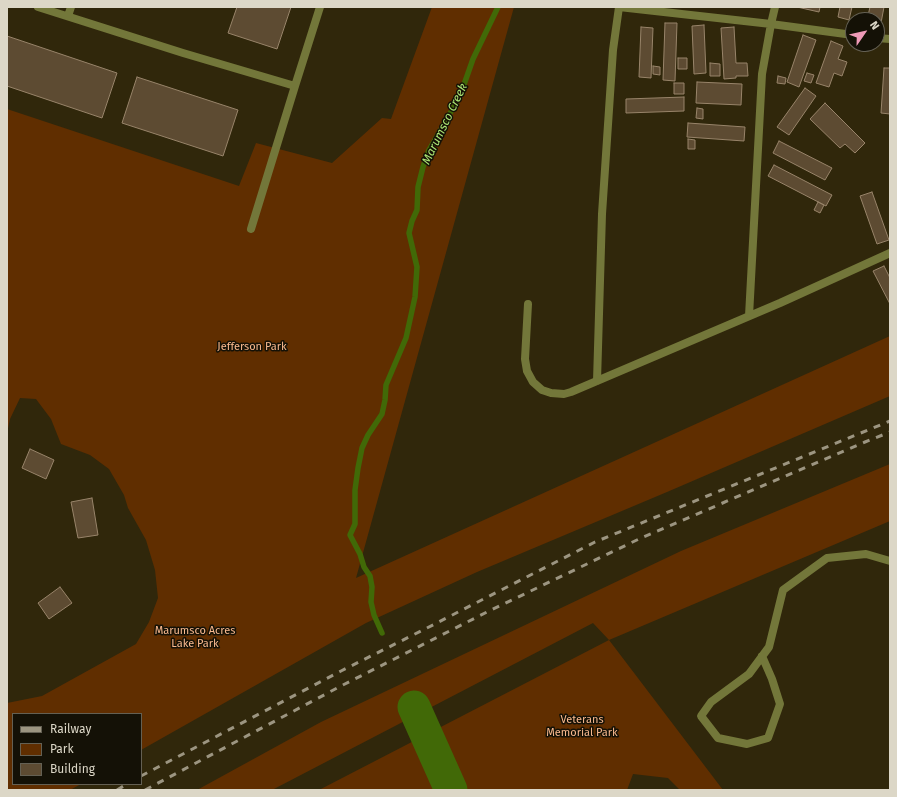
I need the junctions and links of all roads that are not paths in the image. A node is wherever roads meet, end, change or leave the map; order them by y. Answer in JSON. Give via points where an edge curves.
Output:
{"nodes":[{"id":1,"x":38,"y":7,"type":"edge"},
{"id":2,"x":71,"y":7,"type":"edge"},
{"id":3,"x":320,"y":7,"type":"edge"},
{"id":4,"x":619,"y":7,"type":"edge"},
{"id":5,"x":775,"y":7,"type":"edge"},
{"id":6,"x":68,"y":16,"type":"junction"},
{"id":7,"x":771,"y":24,"type":"junction"},
{"id":8,"x":845,"y":33,"type":"edge"},
{"id":9,"x":295,"y":86,"type":"junction"},
{"id":10,"x":251,"y":229,"type":"dead end"},
{"id":11,"x":890,"y":252,"type":"edge"},
{"id":12,"x":528,"y":304,"type":"dead end"},
{"id":13,"x":749,"y":316,"type":"junction"},
{"id":14,"x":597,"y":381,"type":"junction"},
{"id":15,"x":890,"y":562,"type":"edge"},
{"id":16,"x":762,"y":656,"type":"junction"}],
"edges":[{"from":1,"to":6,"type":"lane"},
{"from":2,"to":6,"type":"lane"},
{"from":3,"to":9,"type":"lane"},
{"from":4,"to":7,"type":"lane"},
{"from":4,"to":14,"type":"lane","via":[[613,50],[602,214]]},
{"from":5,"to":7,"type":"lane"},
{"from":6,"to":9,"type":"lane"},
{"from":7,"to":8,"type":"lane"},
{"from":7,"to":13,"type":"lane","via":[[762,74]]},
{"from":9,"to":10,"type":"lane"},
{"from":11,"to":13,"type":"lane"},
{"from":12,"to":14,"type":"lane","via":[[525,359],[527,371],[533,382],[542,390],[559,394]]},
{"from":13,"to":14,"type":"lane"},
{"from":15,"to":16,"type":"lane","via":[[866,554],[826,558],[783,590],[769,647]]},
{"from":16,"to":16,"type":"lane","via":[[749,674],[711,702],[701,716],[718,738],[746,744],[768,738],[780,704]]}]}
